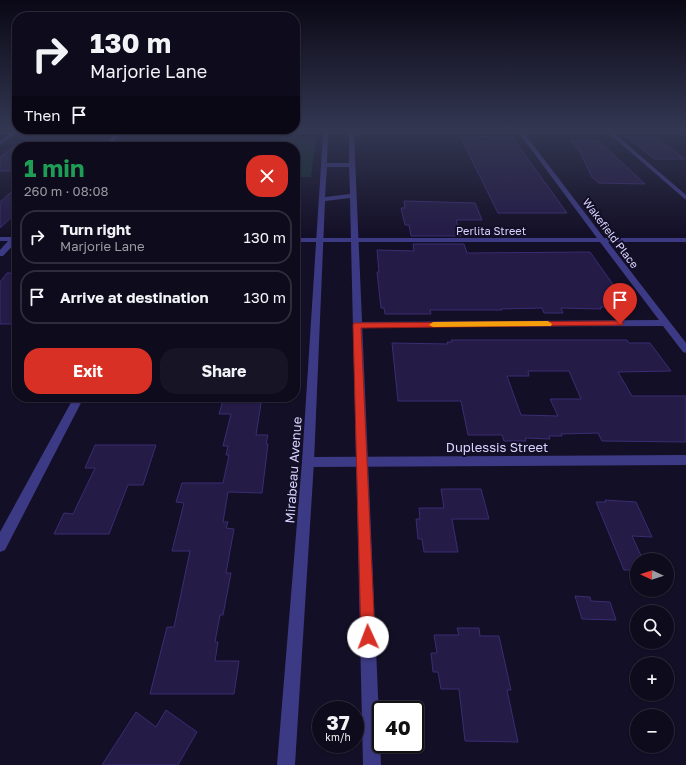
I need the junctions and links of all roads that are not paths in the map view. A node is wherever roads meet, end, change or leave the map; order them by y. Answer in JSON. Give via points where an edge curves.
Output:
{"nodes":[{"id":1,"x":323,"y":165,"type":"joint"},
{"id":2,"x":353,"y":165,"type":"joint"},
{"id":3,"x":545,"y":165,"type":"edge"},
{"id":4,"x":647,"y":165,"type":"edge"},
{"id":5,"x":353,"y":196,"type":"junction"},
{"id":6,"x":322,"y":198,"type":"junction"},
{"id":7,"x":686,"y":198,"type":"edge"},
{"id":8,"x":12,"y":238,"type":"edge"},
{"id":9,"x":0,"y":239,"type":"edge"},
{"id":10,"x":300,"y":240,"type":"edge"},
{"id":11,"x":321,"y":240,"type":"junction"},
{"id":12,"x":354,"y":240,"type":"junction"},
{"id":13,"x":686,"y":240,"type":"edge"},
{"id":14,"x":603,"y":241,"type":"junction"},
{"id":15,"x":12,"y":242,"type":"edge"},
{"id":16,"x":0,"y":254,"type":"edge"},
{"id":17,"x":666,"y":323,"type":"junction"},
{"id":18,"x":357,"y":325,"type":"junction"},
{"id":19,"x":686,"y":350,"type":"edge"},
{"id":20,"x":76,"y":402,"type":"edge"},
{"id":21,"x":686,"y":460,"type":"edge"},
{"id":22,"x":308,"y":462,"type":"junction"},
{"id":23,"x":362,"y":462,"type":"junction"},
{"id":24,"x":0,"y":545,"type":"edge"},
{"id":25,"x":286,"y":765,"type":"edge"},
{"id":26,"x":372,"y":765,"type":"edge"}],
"edges":[{"from":1,"to":2,"type":"street"},
{"from":1,"to":6,"type":"street","name":"Mirabeau Avenue"},
{"from":2,"to":5,"type":"street"},
{"from":3,"to":14,"type":"street","name":"Wakefield Place"},
{"from":4,"to":7,"type":"street"},
{"from":5,"to":6,"type":"street"},
{"from":5,"to":12,"type":"street"},
{"from":6,"to":11,"type":"street","name":"Mirabeau Avenue"},
{"from":8,"to":9,"type":"street"},
{"from":10,"to":11,"type":"street","name":"Perlita Street"},
{"from":11,"to":12,"type":"street","name":"Perlita Street"},
{"from":11,"to":22,"type":"street","name":"Mirabeau Avenue"},
{"from":12,"to":14,"type":"street","name":"Perlita Street"},
{"from":12,"to":18,"type":"street"},
{"from":13,"to":14,"type":"street","name":"Perlita Street"},
{"from":14,"to":17,"type":"street","name":"Wakefield Place"},
{"from":15,"to":16,"type":"street"},
{"from":17,"to":18,"type":"street"},
{"from":17,"to":19,"type":"street","name":"Wakefield Place"},
{"from":18,"to":23,"type":"street"},
{"from":20,"to":24,"type":"street"},
{"from":21,"to":23,"type":"street","name":"Duplessis Street"},
{"from":22,"to":23,"type":"street","name":"Duplessis Street"},
{"from":22,"to":25,"type":"street","name":"Mirabeau Avenue"},
{"from":23,"to":26,"type":"street"}]}
